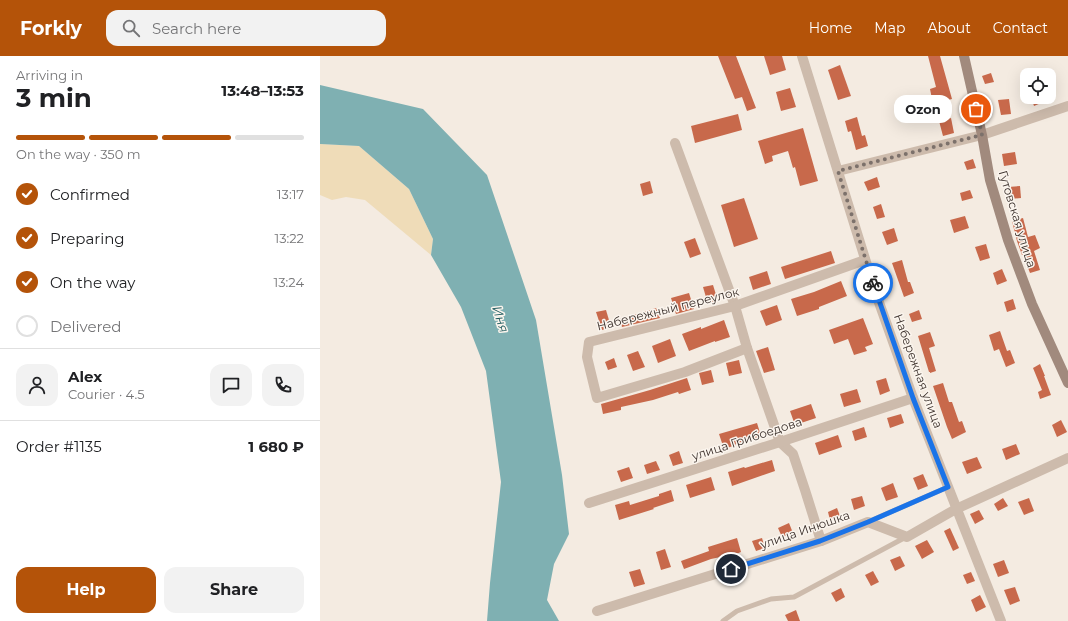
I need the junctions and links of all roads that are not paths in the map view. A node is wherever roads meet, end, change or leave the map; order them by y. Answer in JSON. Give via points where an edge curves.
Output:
{"nodes":[{"id":1,"x":802,"y":56,"type":"edge"},
{"id":2,"x":964,"y":56,"type":"edge"},
{"id":3,"x":1068,"y":106,"type":"edge"},
{"id":4,"x":982,"y":135,"type":"junction"},
{"id":5,"x":675,"y":143,"type":"dead end"},
{"id":6,"x":838,"y":171,"type":"junction"},
{"id":7,"x":865,"y":260,"type":"junction"},
{"id":8,"x":735,"y":306,"type":"junction"},
{"id":9,"x":747,"y":348,"type":"junction"},
{"id":10,"x":1068,"y":383,"type":"edge"},
{"id":11,"x":913,"y":398,"type":"junction"},
{"id":12,"x":780,"y":442,"type":"junction"},
{"id":13,"x":1068,"y":458,"type":"edge"},
{"id":14,"x":948,"y":487,"type":"junction"},
{"id":15,"x":589,"y":503,"type":"dead end"},
{"id":16,"x":956,"y":509,"type":"junction"},
{"id":17,"x":868,"y":522,"type":"junction"},
{"id":18,"x":907,"y":537,"type":"junction"},
{"id":19,"x":820,"y":541,"type":"junction"},
{"id":20,"x":597,"y":612,"type":"dead end"},
{"id":21,"x":723,"y":621,"type":"edge"},
{"id":22,"x":1001,"y":621,"type":"edge"}],
"edges":[{"from":1,"to":6,"type":"street","name":"Набережная улица"},
{"from":2,"to":4,"type":"street","name":"Гутовская улица"},
{"from":3,"to":4,"type":"street"},
{"from":4,"to":6,"type":"street"},
{"from":4,"to":10,"type":"street","name":"Гутовская улица","via":[[990,180],[1008,240],[1032,304]]},
{"from":5,"to":8,"type":"street"},
{"from":6,"to":7,"type":"street","name":"Набережная улица"},
{"from":7,"to":8,"type":"street","name":"Набережный переулок"},
{"from":7,"to":11,"type":"street","name":"Набережная улица"},
{"from":8,"to":9,"type":"street"},
{"from":8,"to":9,"type":"street","name":"Набережный переулок","via":[[589,342],[587,357],[597,398],[685,372]]},
{"from":9,"to":12,"type":"street"},
{"from":11,"to":12,"type":"street","name":"улица Грибоедова"},
{"from":11,"to":14,"type":"street","name":"Набережная улица"},
{"from":12,"to":15,"type":"street","name":"улица Грибоедова"},
{"from":12,"to":19,"type":"street","via":[[793,454]]},
{"from":13,"to":16,"type":"street"},
{"from":14,"to":16,"type":"street","name":"Набережная улица"},
{"from":14,"to":17,"type":"lane"},
{"from":16,"to":18,"type":"street"},
{"from":16,"to":22,"type":"street","name":"Набережная улица"},
{"from":17,"to":18,"type":"street","name":"улица Инюшка"},
{"from":17,"to":19,"type":"street","name":"улица Инюшка"},
{"from":18,"to":21,"type":"lane","via":[[794,597],[771,599],[737,611]]},
{"from":19,"to":20,"type":"street","name":"улица Инюшка"}]}
